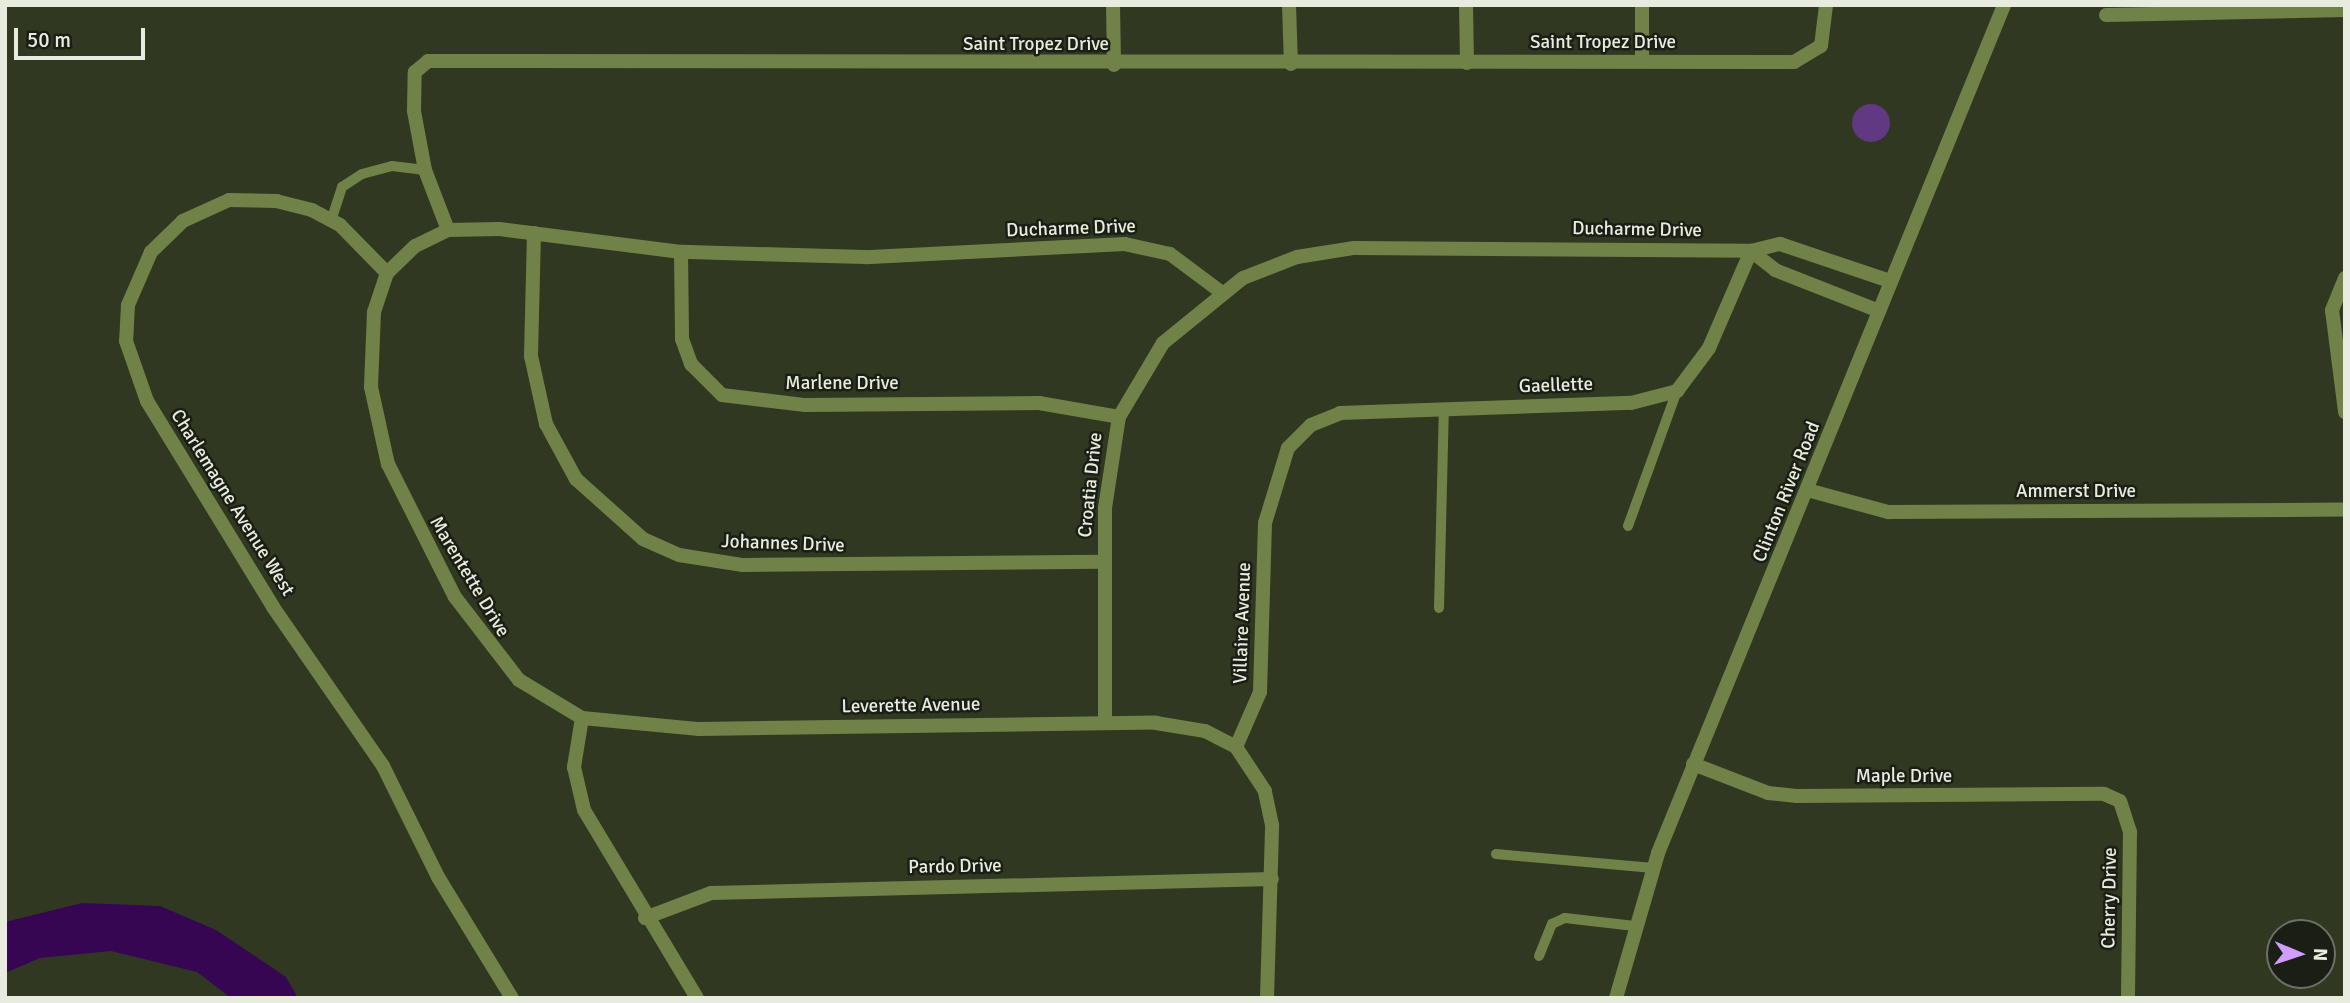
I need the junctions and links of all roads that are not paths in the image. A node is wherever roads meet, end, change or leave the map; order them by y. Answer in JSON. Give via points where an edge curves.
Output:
{"nodes":[{"id":1,"x":1113,"y":5,"type":"edge"},
{"id":2,"x":1289,"y":5,"type":"edge"},
{"id":3,"x":1466,"y":5,"type":"edge"},
{"id":4,"x":1642,"y":5,"type":"edge"},
{"id":5,"x":1826,"y":5,"type":"edge"},
{"id":6,"x":2004,"y":5,"type":"edge"},
{"id":7,"x":2345,"y":10,"type":"edge"},
{"id":8,"x":2106,"y":15,"type":"dead end"},
{"id":9,"x":1642,"y":61,"type":"junction"},
{"id":10,"x":1467,"y":63,"type":"junction"},
{"id":11,"x":1291,"y":64,"type":"junction"},
{"id":12,"x":1114,"y":65,"type":"junction"},
{"id":13,"x":425,"y":170,"type":"junction"},
{"id":14,"x":331,"y":220,"type":"junction"},
{"id":15,"x":448,"y":230,"type":"junction"},
{"id":16,"x":534,"y":233,"type":"junction"},
{"id":17,"x":1751,"y":251,"type":"junction"},
{"id":18,"x":681,"y":252,"type":"junction"},
{"id":19,"x":387,"y":273,"type":"junction"},
{"id":20,"x":2344,"y":279,"type":"edge"},
{"id":21,"x":1890,"y":281,"type":"junction"},
{"id":22,"x":1221,"y":292,"type":"junction"},
{"id":23,"x":1879,"y":311,"type":"junction"},
{"id":24,"x":1677,"y":391,"type":"junction"},
{"id":25,"x":1444,"y":408,"type":"junction"},
{"id":26,"x":2345,"y":412,"type":"edge"},
{"id":27,"x":1119,"y":417,"type":"junction"},
{"id":28,"x":1288,"y":448,"type":"joint"},
{"id":29,"x":1811,"y":491,"type":"junction"},
{"id":30,"x":2345,"y":510,"type":"edge"},
{"id":31,"x":1628,"y":526,"type":"dead end"},
{"id":32,"x":1103,"y":562,"type":"junction"},
{"id":33,"x":1439,"y":608,"type":"dead end"},
{"id":34,"x":582,"y":718,"type":"junction"},
{"id":35,"x":1105,"y":722,"type":"junction"},
{"id":36,"x":1236,"y":747,"type":"junction"},
{"id":37,"x":1693,"y":764,"type":"junction"},
{"id":38,"x":2120,"y":801,"type":"joint"},
{"id":39,"x":1496,"y":853,"type":"dead end"},
{"id":40,"x":1653,"y":868,"type":"junction"},
{"id":41,"x":1272,"y":878,"type":"junction"},
{"id":42,"x":645,"y":918,"type":"junction"},
{"id":43,"x":1635,"y":926,"type":"junction"},
{"id":44,"x":1539,"y":956,"type":"dead end"},
{"id":45,"x":512,"y":998,"type":"edge"},
{"id":46,"x":697,"y":998,"type":"edge"},
{"id":47,"x":1267,"y":998,"type":"edge"},
{"id":48,"x":1616,"y":998,"type":"edge"},
{"id":49,"x":2128,"y":998,"type":"edge"}],
"edges":[{"from":1,"to":12,"type":"street"},
{"from":2,"to":11,"type":"street"},
{"from":3,"to":10,"type":"street"},
{"from":4,"to":9,"type":"street"},
{"from":5,"to":9,"type":"street","name":"Saint Tropez Drive","via":[[1821,46],[1794,62]]},
{"from":6,"to":21,"type":"street","name":"Clinton River Road"},
{"from":7,"to":8,"type":"street"},
{"from":9,"to":10,"type":"street","name":"Saint Tropez Drive"},
{"from":10,"to":11,"type":"street","name":"Saint Tropez Drive"},
{"from":11,"to":12,"type":"street","name":"Saint Tropez Drive"},
{"from":12,"to":13,"type":"street","name":"Saint Tropez Drive","via":[[428,61],[413,85]]},
{"from":13,"to":14,"type":"lane","via":[[392,166],[362,174],[342,187]]},
{"from":13,"to":15,"type":"street","name":"Saint Tropez Drive"},
{"from":14,"to":19,"type":"street","name":"Charlemagne Avenue West"},
{"from":14,"to":45,"type":"street","name":"Charlemagne Avenue West","via":[[295,204],[251,198],[217,204],[183,221],[139,273],[126,322],[129,358],[146,401],[266,596],[383,765],[444,888]]},
{"from":15,"to":16,"type":"street","name":"Ducharme Drive"},
{"from":15,"to":19,"type":"street","name":"Ducharme Drive","via":[[415,246]]},
{"from":16,"to":18,"type":"street","name":"Ducharme Drive"},
{"from":16,"to":32,"type":"street","name":"Johannes Drive","via":[[531,356],[542,413],[576,479],[643,539],[679,555],[743,565]]},
{"from":17,"to":21,"type":"street","name":"Ducharme Drive","via":[[1780,244],[1804,248]]},
{"from":17,"to":22,"type":"street","name":"Ducharme Drive","via":[[1354,248],[1265,267]]},
{"from":17,"to":23,"type":"street","via":[[1775,270]]},
{"from":17,"to":24,"type":"street","via":[[1709,348]]},
{"from":18,"to":22,"type":"street","name":"Ducharme Drive","via":[[865,257],[1125,244],[1170,254]]},
{"from":18,"to":27,"type":"street","name":"Marlene Drive","via":[[682,339],[697,372],[722,396],[805,405],[1039,403]]},
{"from":19,"to":34,"type":"street","name":"Marentette Drive","via":[[374,312],[371,387],[383,447],[416,529],[498,658],[537,693]]},
{"from":20,"to":26,"type":"street","via":[[2332,310]]},
{"from":21,"to":23,"type":"street","name":"Clinton River Road"},
{"from":22,"to":27,"type":"street","name":"Croatia Drive","via":[[1163,343]]},
{"from":23,"to":29,"type":"street","name":"Clinton River Road"},
{"from":24,"to":25,"type":"street","name":"Gaellette","via":[[1631,403]]},
{"from":24,"to":31,"type":"lane"},
{"from":25,"to":28,"type":"street","name":"Gaellette","via":[[1340,413],[1311,425]]},
{"from":25,"to":33,"type":"lane"},
{"from":27,"to":32,"type":"street","name":"Croatia Drive"},
{"from":28,"to":36,"type":"street","name":"Villaire Avenue","via":[[1265,523],[1260,692]]},
{"from":29,"to":30,"type":"street","name":"Ammerst Drive","via":[[1888,512]]},
{"from":29,"to":37,"type":"street","name":"Clinton River Road"},
{"from":32,"to":35,"type":"street","name":"Croatia Drive"},
{"from":34,"to":35,"type":"street","name":"Leverette Avenue","via":[[699,729]]},
{"from":34,"to":42,"type":"street","via":[[574,767],[578,796]]},
{"from":35,"to":36,"type":"street","name":"Leverette Avenue","via":[[1183,725]]},
{"from":36,"to":41,"type":"street","via":[[1270,807]]},
{"from":37,"to":38,"type":"street","name":"Maple Drive","via":[[1768,793],[1797,796],[2104,794]]},
{"from":37,"to":40,"type":"street","name":"Clinton River Road"},
{"from":38,"to":49,"type":"street","name":"Cherry Drive","via":[[2130,832]]},
{"from":39,"to":40,"type":"lane"},
{"from":40,"to":43,"type":"street","name":"Clinton River Road"},
{"from":41,"to":42,"type":"street","name":"Pardo Drive","via":[[711,892]]},
{"from":41,"to":47,"type":"street"},
{"from":42,"to":46,"type":"street"},
{"from":43,"to":44,"type":"lane","via":[[1565,918],[1552,924]]},
{"from":43,"to":48,"type":"street","name":"Clinton River Road"}]}
